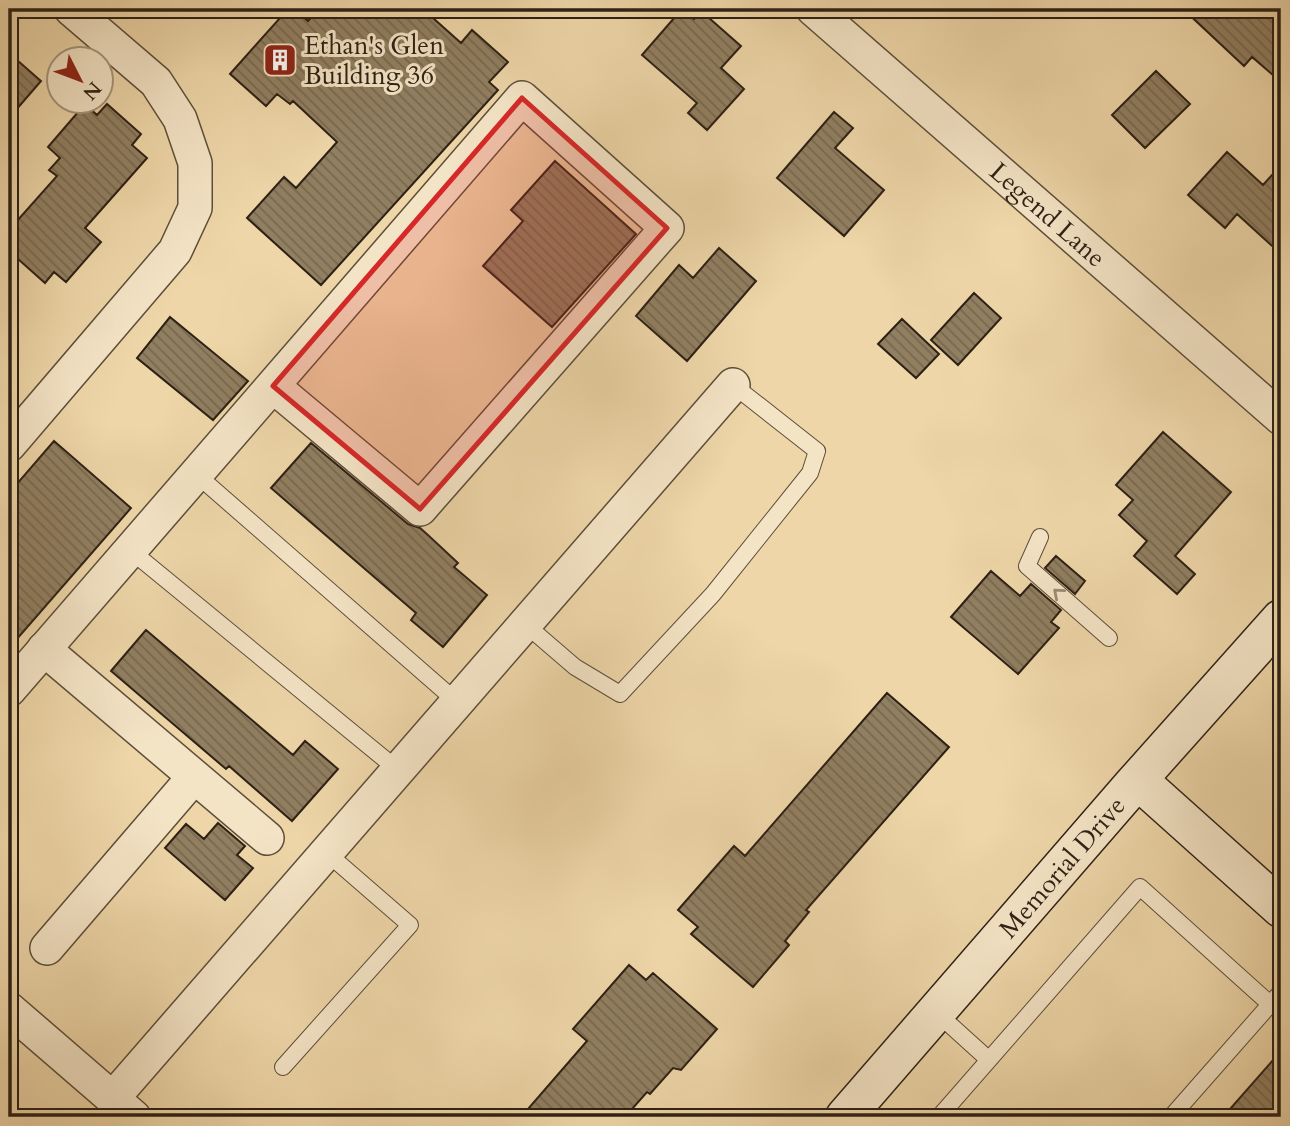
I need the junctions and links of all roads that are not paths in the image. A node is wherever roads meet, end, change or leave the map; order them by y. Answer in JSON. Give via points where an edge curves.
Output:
{"nodes":[{"id":1,"x":71,"y":9,"type":"edge"},
{"id":2,"x":813,"y":9,"type":"edge"},
{"id":3,"x":733,"y":385,"type":"joint"},
{"id":4,"x":273,"y":386,"type":"junction"},
{"id":5,"x":1281,"y":418,"type":"edge"},
{"id":6,"x":9,"y":445,"type":"edge"},
{"id":7,"x":196,"y":474,"type":"junction"},
{"id":8,"x":1040,"y":537,"type":"dead end"},
{"id":9,"x":130,"y":550,"type":"junction"},
{"id":10,"x":1281,"y":619,"type":"edge"},
{"id":11,"x":525,"y":624,"type":"junction"},
{"id":12,"x":1109,"y":638,"type":"dead end"},
{"id":13,"x":44,"y":649,"type":"junction"},
{"id":14,"x":9,"y":690,"type":"edge"},
{"id":15,"x":457,"y":702,"type":"junction"},
{"id":16,"x":398,"y":771,"type":"junction"},
{"id":17,"x":194,"y":776,"type":"junction"},
{"id":18,"x":1138,"y":780,"type":"junction"},
{"id":19,"x":267,"y":838,"type":"dead end"},
{"id":20,"x":327,"y":853,"type":"junction"},
{"id":21,"x":1281,"y":908,"type":"edge"},
{"id":22,"x":47,"y":948,"type":"dead end"},
{"id":23,"x":1276,"y":998,"type":"edge"},
{"id":24,"x":9,"y":1009,"type":"edge"},
{"id":25,"x":936,"y":1012,"type":"junction"},
{"id":26,"x":989,"y":1060,"type":"junction"},
{"id":27,"x":283,"y":1067,"type":"dead end"},
{"id":28,"x":123,"y":1108,"type":"edge"},
{"id":29,"x":845,"y":1117,"type":"edge"},
{"id":30,"x":939,"y":1117,"type":"edge"},
{"id":31,"x":1171,"y":1117,"type":"edge"}],
"edges":[{"from":1,"to":6,"type":"street","via":[[156,82],[180,119],[195,163],[195,208],[175,251]]},
{"from":2,"to":5,"type":"street","name":"Legend Lane"},
{"from":3,"to":11,"type":"street"},
{"from":3,"to":11,"type":"lane","via":[[817,451],[810,473],[713,594],[620,694],[575,667]]},
{"from":4,"to":4,"type":"street","via":[[522,98],[667,228],[420,509]]},
{"from":4,"to":7,"type":"street"},
{"from":7,"to":9,"type":"street"},
{"from":7,"to":15,"type":"lane"},
{"from":12,"to":8,"type":"lane","one_way":true,"via":[[1027,566]]},
{"from":9,"to":13,"type":"street"},
{"from":9,"to":16,"type":"lane"},
{"from":10,"to":18,"type":"main road","name":"Memorial Drive"},
{"from":11,"to":15,"type":"street"},
{"from":13,"to":14,"type":"street"},
{"from":13,"to":17,"type":"street"},
{"from":15,"to":16,"type":"street"},
{"from":16,"to":20,"type":"street"},
{"from":17,"to":19,"type":"street"},
{"from":17,"to":22,"type":"street"},
{"from":18,"to":21,"type":"main road"},
{"from":18,"to":25,"type":"main road","name":"Memorial Drive"},
{"from":20,"to":27,"type":"lane","via":[[410,925]]},
{"from":20,"to":28,"type":"street"},
{"from":23,"to":26,"type":"lane","via":[[1140,887]]},
{"from":23,"to":31,"type":"lane"},
{"from":24,"to":28,"type":"street"},
{"from":25,"to":26,"type":"lane"},
{"from":25,"to":29,"type":"main road","name":"Memorial Drive"},
{"from":26,"to":30,"type":"lane"}]}
